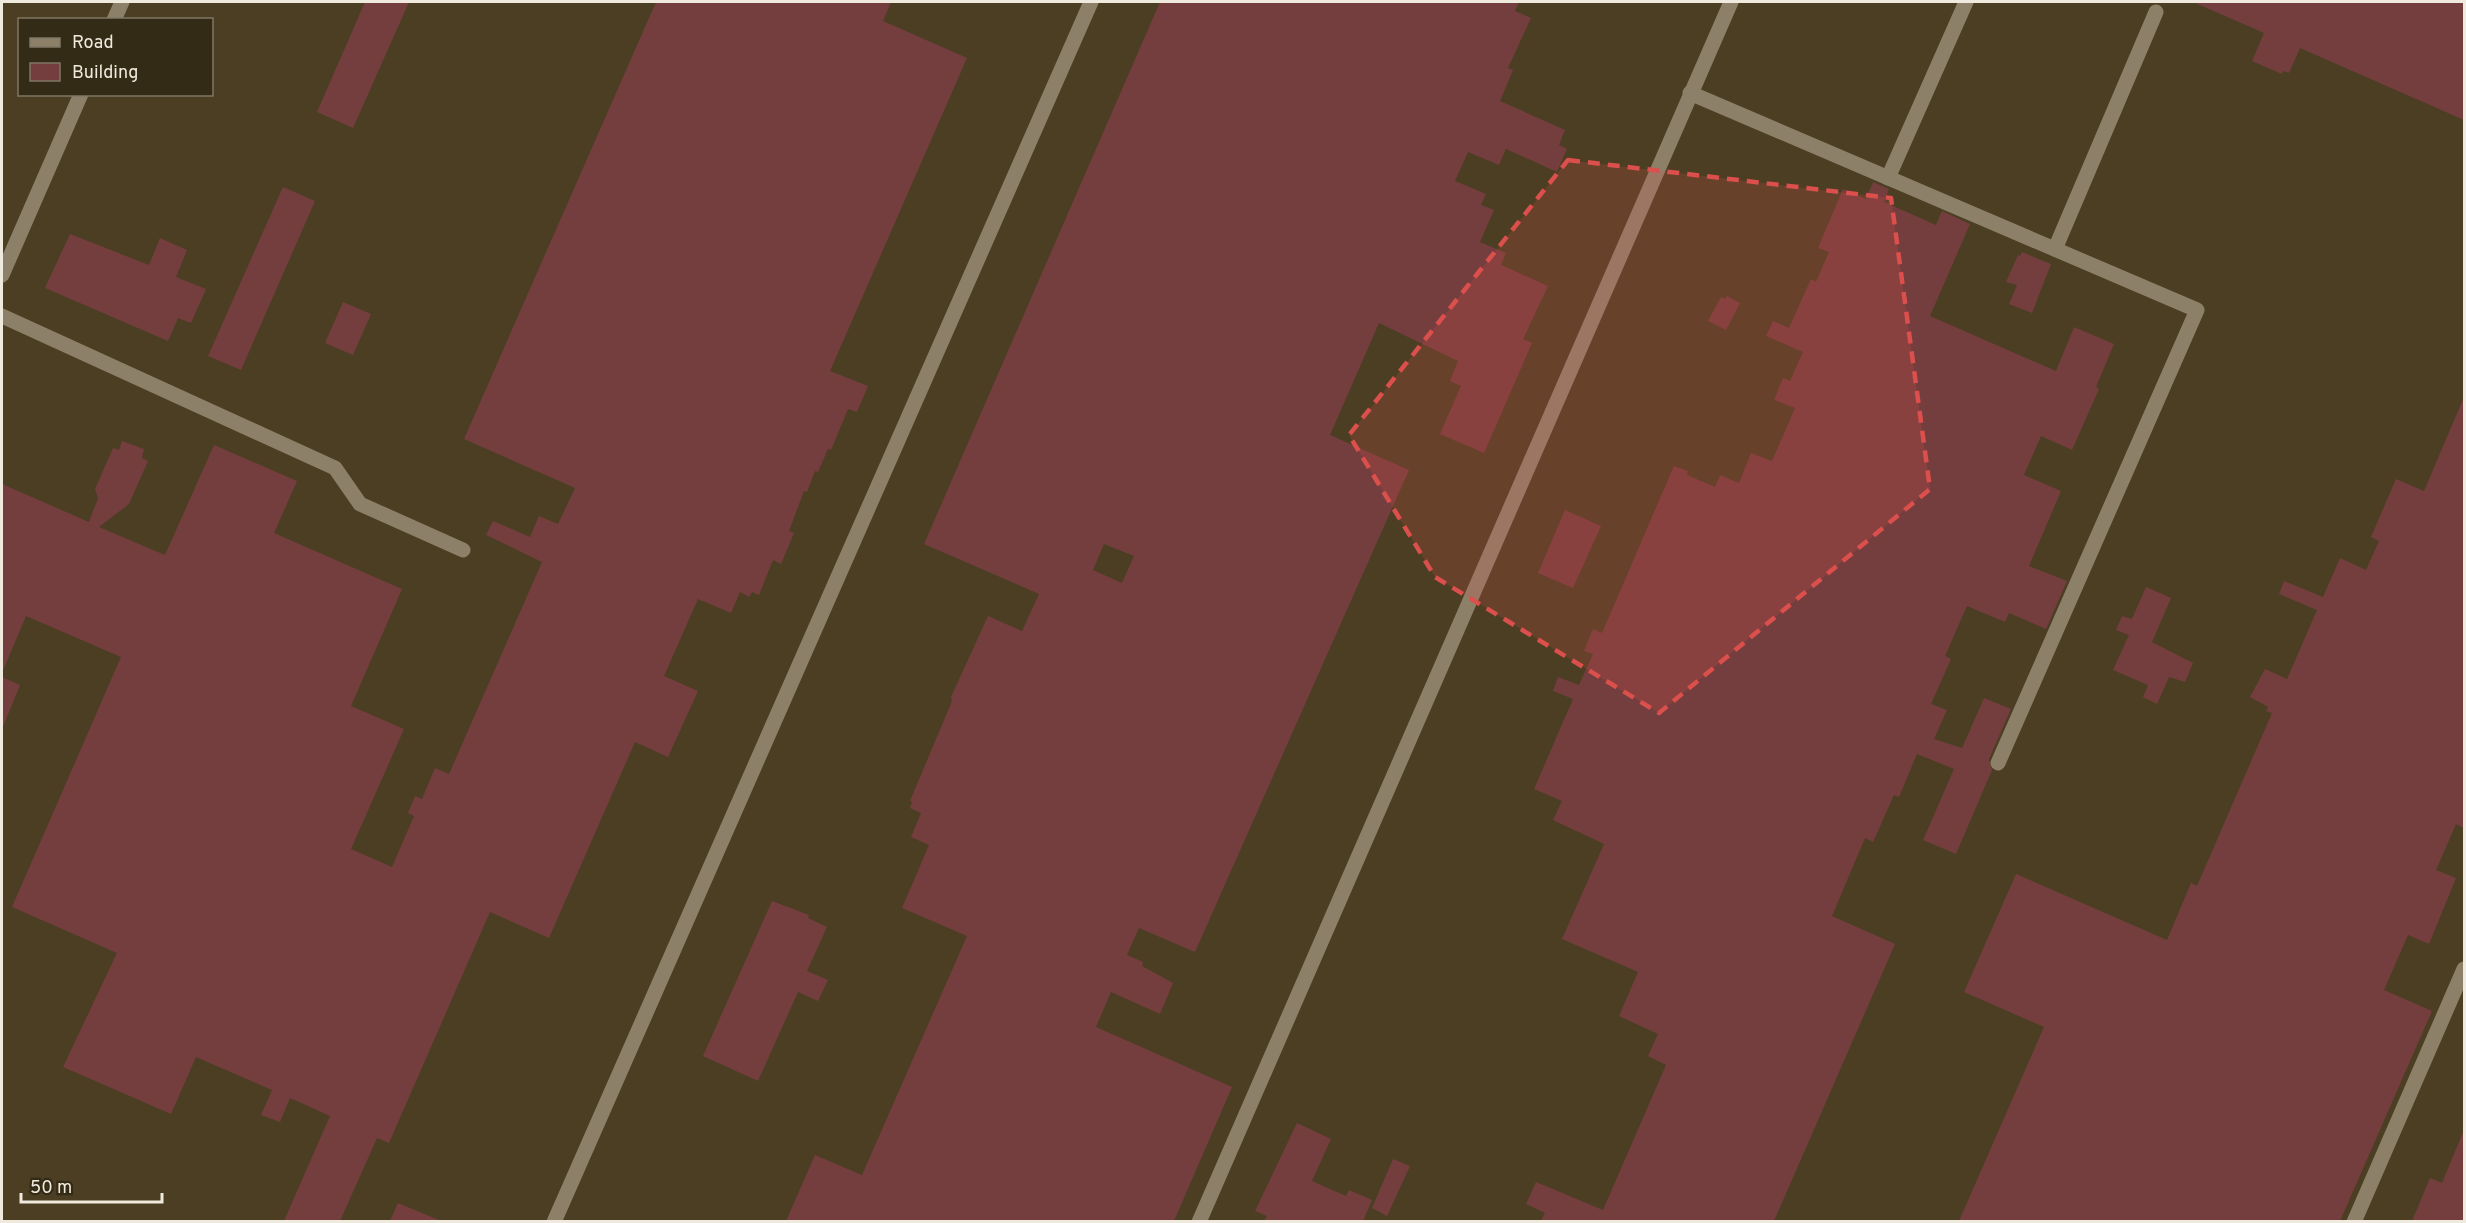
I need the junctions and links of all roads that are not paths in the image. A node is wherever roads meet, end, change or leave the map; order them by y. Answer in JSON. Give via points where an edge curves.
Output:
{"nodes":[{"id":1,"x":122,"y":2,"type":"edge"},
{"id":2,"x":1091,"y":2,"type":"edge"},
{"id":3,"x":1731,"y":2,"type":"edge"},
{"id":4,"x":1966,"y":2,"type":"edge"},
{"id":5,"x":2156,"y":12,"type":"dead end"},
{"id":6,"x":115,"y":18,"type":"edge"},
{"id":7,"x":1690,"y":93,"type":"junction"},
{"id":8,"x":80,"y":96,"type":"edge"},
{"id":9,"x":1888,"y":178,"type":"junction"},
{"id":10,"x":2055,"y":249,"type":"junction"},
{"id":11,"x":2,"y":275,"type":"edge"},
{"id":12,"x":2,"y":316,"type":"edge"},
{"id":13,"x":463,"y":550,"type":"dead end"},
{"id":14,"x":1998,"y":763,"type":"dead end"},
{"id":15,"x":2464,"y":969,"type":"edge"},
{"id":16,"x":554,"y":1221,"type":"edge"},
{"id":17,"x":1199,"y":1221,"type":"edge"},
{"id":18,"x":2354,"y":1221,"type":"edge"}],
"edges":[{"from":1,"to":6,"type":"lane"},
{"from":2,"to":16,"type":"lane"},
{"from":3,"to":7,"type":"lane"},
{"from":4,"to":9,"type":"lane"},
{"from":5,"to":10,"type":"lane"},
{"from":7,"to":9,"type":"lane"},
{"from":7,"to":17,"type":"lane"},
{"from":8,"to":11,"type":"lane"},
{"from":9,"to":10,"type":"lane"},
{"from":10,"to":14,"type":"lane","via":[[2197,310]]},
{"from":12,"to":13,"type":"lane","via":[[335,468],[360,504]]},
{"from":15,"to":18,"type":"lane"}]}
